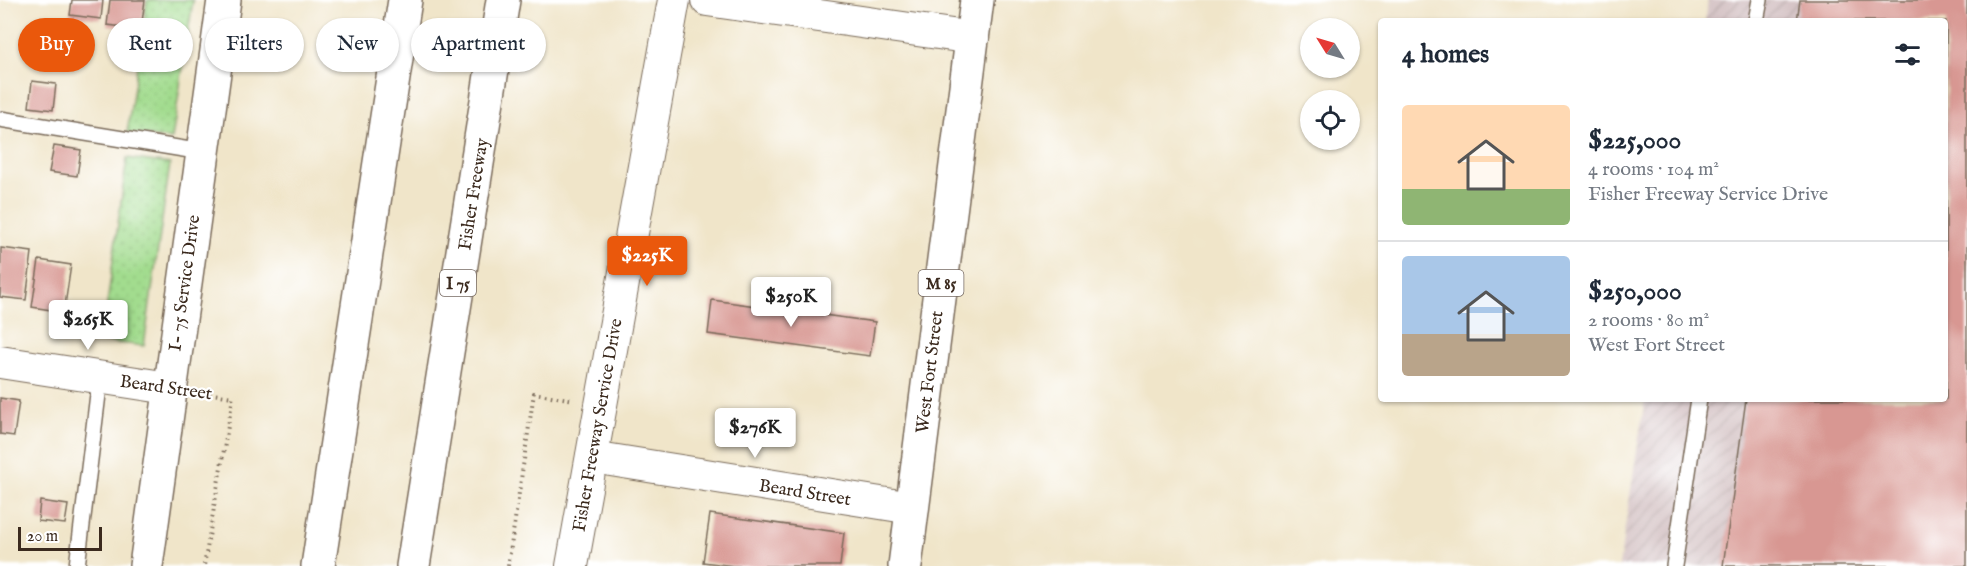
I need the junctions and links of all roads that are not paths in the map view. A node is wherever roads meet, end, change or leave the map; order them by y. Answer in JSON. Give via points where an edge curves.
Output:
{"nodes":[{"id":1,"x":224,"y":0,"type":"edge"},
{"id":2,"x":390,"y":0,"type":"edge"},
{"id":3,"x":405,"y":0,"type":"edge"},
{"id":4,"x":503,"y":0,"type":"edge"},
{"id":5,"x":514,"y":0,"type":"edge"},
{"id":6,"x":674,"y":0,"type":"edge"},
{"id":7,"x":707,"y":0,"type":"edge"},
{"id":8,"x":977,"y":0,"type":"edge"},
{"id":9,"x":1760,"y":0,"type":"edge"},
{"id":10,"x":1757,"y":18,"type":"edge"},
{"id":11,"x":973,"y":38,"type":"junction"},
{"id":12,"x":0,"y":119,"type":"edge"},
{"id":13,"x":202,"y":152,"type":"junction"},
{"id":14,"x":477,"y":168,"type":"junction"},
{"id":15,"x":377,"y":171,"type":"junction"},
{"id":16,"x":0,"y":362,"type":"edge"},
{"id":17,"x":100,"y":378,"type":"junction"},
{"id":18,"x":169,"y":388,"type":"junction"},
{"id":19,"x":1699,"y":402,"type":"edge"},
{"id":20,"x":592,"y":457,"type":"junction"},
{"id":21,"x":912,"y":508,"type":"junction"},
{"id":22,"x":77,"y":566,"type":"edge"},
{"id":23,"x":146,"y":566,"type":"edge"},
{"id":24,"x":318,"y":566,"type":"edge"},
{"id":25,"x":413,"y":566,"type":"edge"},
{"id":26,"x":572,"y":566,"type":"edge"},
{"id":27,"x":905,"y":566,"type":"edge"},
{"id":28,"x":1674,"y":566,"type":"edge"}],
"edges":[{"from":1,"to":13,"type":"main road","name":"I- 75 Service Drive"},
{"from":2,"to":15,"type":"main road"},
{"from":3,"to":15,"type":"main road"},
{"from":4,"to":14,"type":"main road","name":"Fisher Freeway","number":"I 75"},
{"from":5,"to":14,"type":"main road"},
{"from":6,"to":20,"type":"street","name":"Fisher Freeway Service Drive"},
{"from":7,"to":11,"type":"street"},
{"from":8,"to":11,"type":"main road","name":"West Fort Street","number":"M 85"},
{"from":9,"to":10,"type":"lane"},
{"from":11,"to":21,"type":"main road","name":"West Fort Street","number":"M 85"},
{"from":12,"to":13,"type":"lane"},
{"from":13,"to":18,"type":"main road","name":"I- 75 Service Drive"},
{"from":14,"to":25,"type":"main road","name":"Fisher Freeway","number":"I 75"},
{"from":15,"to":24,"type":"main road"},
{"from":16,"to":17,"type":"street","name":"Beard Street"},
{"from":17,"to":18,"type":"street","name":"Beard Street"},
{"from":17,"to":22,"type":"lane"},
{"from":18,"to":23,"type":"main road","name":"I- 75 Service Drive"},
{"from":19,"to":28,"type":"lane"},
{"from":20,"to":21,"type":"street","name":"Beard Street"},
{"from":20,"to":26,"type":"street","name":"Fisher Freeway Service Drive"},
{"from":21,"to":27,"type":"main road","name":"West Fort Street","number":"M 85"}]}
